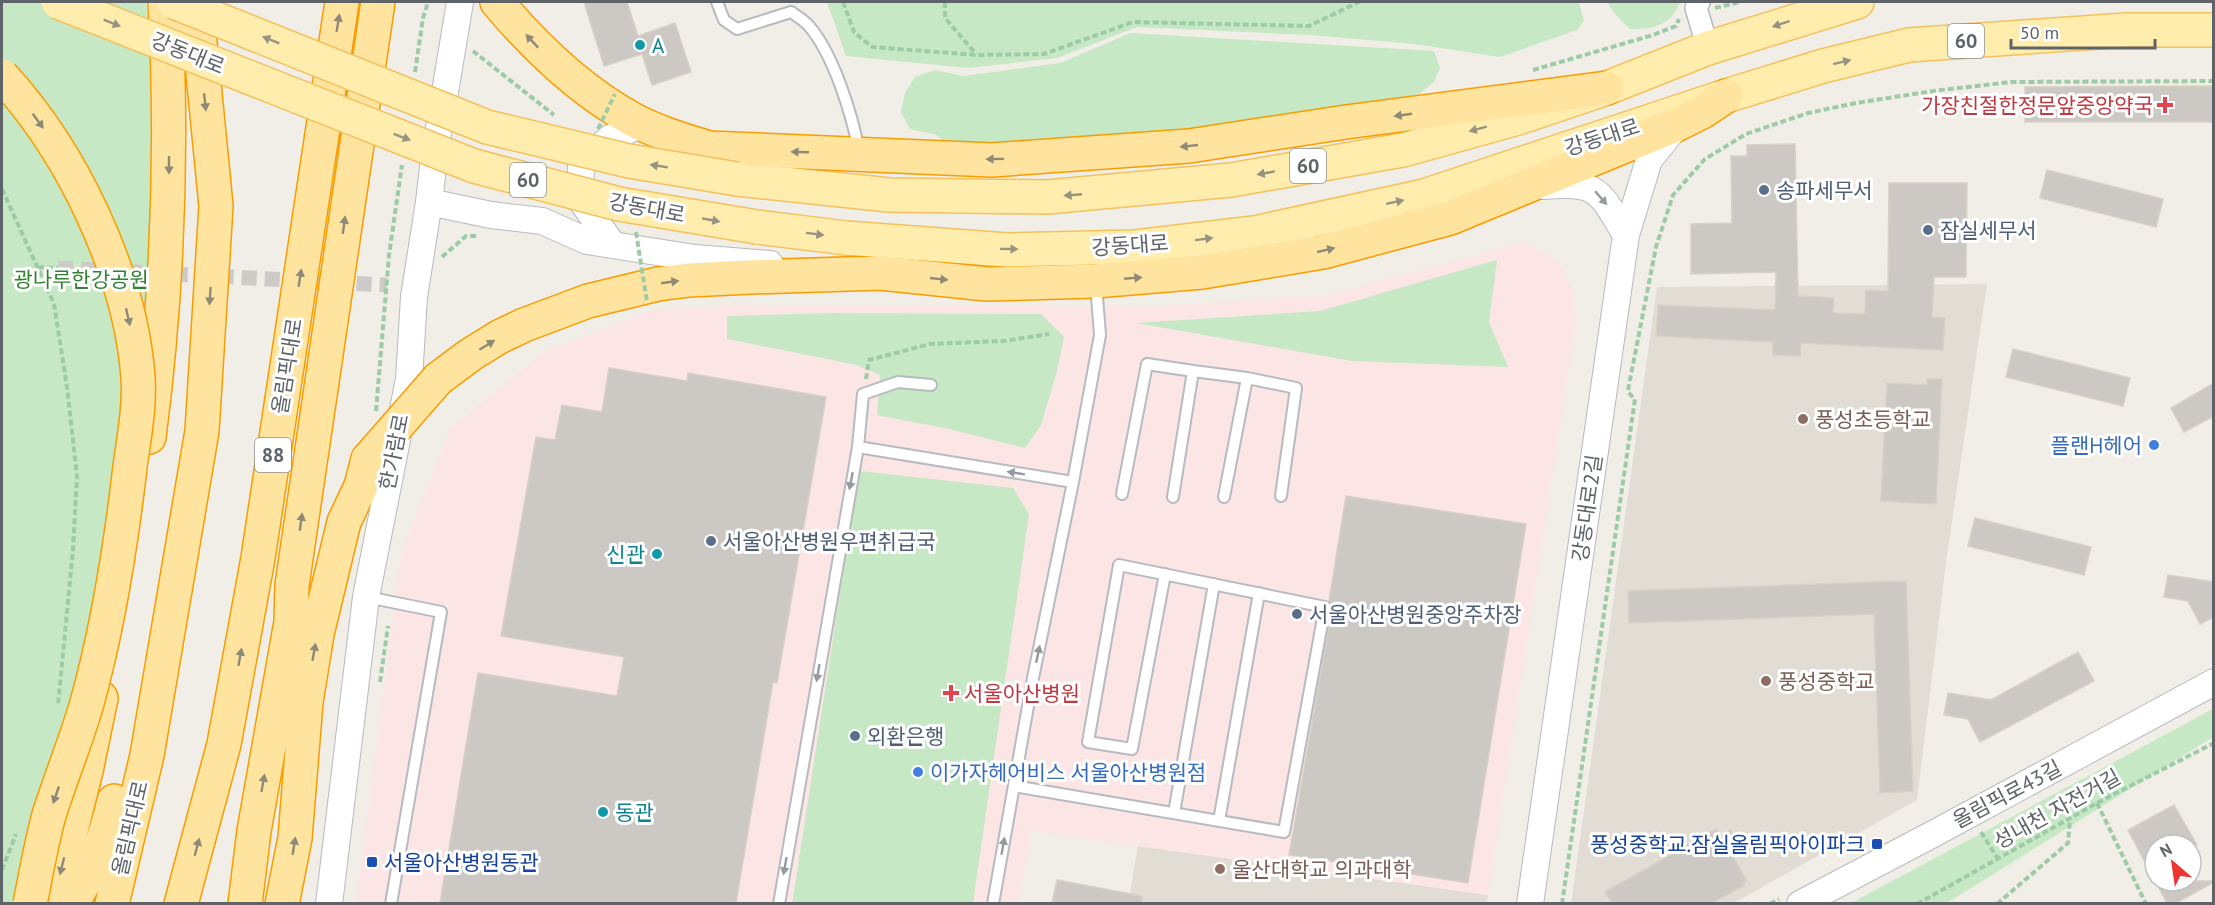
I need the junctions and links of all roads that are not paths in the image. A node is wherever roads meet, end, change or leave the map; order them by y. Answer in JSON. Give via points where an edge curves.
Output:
{"nodes":[{"id":1,"x":58,"y":2,"type":"edge"},
{"id":2,"x":165,"y":2,"type":"edge"},
{"id":3,"x":174,"y":2,"type":"edge"},
{"id":4,"x":196,"y":2,"type":"edge"},
{"id":5,"x":342,"y":2,"type":"edge"},
{"id":6,"x":378,"y":2,"type":"edge"},
{"id":7,"x":460,"y":2,"type":"edge"},
{"id":8,"x":497,"y":2,"type":"edge"},
{"id":9,"x":717,"y":2,"type":"edge"},
{"id":10,"x":1857,"y":2,"type":"edge"},
{"id":11,"x":1690,"y":6,"type":"edge"},
{"id":12,"x":1815,"y":7,"type":"edge"},
{"id":13,"x":2214,"y":30,"type":"edge"},
{"id":14,"x":1708,"y":48,"type":"junction"},
{"id":15,"x":2,"y":76,"type":"edge"},
{"id":16,"x":1606,"y":88,"type":"junction"},
{"id":17,"x":1726,"y":96,"type":"junction"},
{"id":18,"x":643,"y":124,"type":"junction"},
{"id":19,"x":1678,"y":124,"type":"junction"},
{"id":20,"x":859,"y":154,"type":"junction"},
{"id":21,"x":1526,"y":187,"type":"junction"},
{"id":22,"x":580,"y":200,"type":"junction"},
{"id":23,"x":429,"y":202,"type":"junction"},
{"id":24,"x":542,"y":221,"type":"junction"},
{"id":25,"x":1626,"y":235,"type":"junction"},
{"id":26,"x":613,"y":245,"type":"junction"},
{"id":27,"x":880,"y":273,"type":"junction"},
{"id":28,"x":1095,"y":281,"type":"junction"},
{"id":29,"x":1193,"y":371,"type":"junction"},
{"id":30,"x":1247,"y":378,"type":"junction"},
{"id":31,"x":157,"y":379,"type":"junction"},
{"id":32,"x":931,"y":385,"type":"dead end"},
{"id":33,"x":858,"y":447,"type":"junction"},
{"id":34,"x":368,"y":459,"type":"junction"},
{"id":35,"x":1073,"y":482,"type":"junction"},
{"id":36,"x":127,"y":492,"type":"junction"},
{"id":37,"x":1122,"y":494,"type":"dead end"},
{"id":38,"x":1281,"y":496,"type":"dead end"},
{"id":39,"x":1173,"y":497,"type":"dead end"},
{"id":40,"x":1224,"y":497,"type":"dead end"},
{"id":41,"x":188,"y":516,"type":"junction"},
{"id":42,"x":1165,"y":574,"type":"junction"},
{"id":43,"x":1214,"y":584,"type":"junction"},
{"id":44,"x":1260,"y":593,"type":"junction"},
{"id":45,"x":366,"y":597,"type":"junction"},
{"id":46,"x":291,"y":622,"type":"junction"},
{"id":47,"x":2214,"y":682,"type":"edge"},
{"id":48,"x":1014,"y":786,"type":"junction"},
{"id":49,"x":1174,"y":813,"type":"junction"},
{"id":50,"x":1220,"y":821,"type":"junction"},
{"id":51,"x":30,"y":903,"type":"edge"},
{"id":52,"x":55,"y":903,"type":"edge"},
{"id":53,"x":72,"y":903,"type":"edge"},
{"id":54,"x":112,"y":903,"type":"edge"},
{"id":55,"x":181,"y":903,"type":"edge"},
{"id":56,"x":245,"y":903,"type":"edge"},
{"id":57,"x":282,"y":903,"type":"edge"},
{"id":58,"x":329,"y":903,"type":"edge"},
{"id":59,"x":391,"y":903,"type":"edge"},
{"id":60,"x":779,"y":903,"type":"edge"},
{"id":61,"x":993,"y":903,"type":"edge"},
{"id":62,"x":1530,"y":903,"type":"edge"},
{"id":63,"x":1800,"y":903,"type":"edge"}],
"edges":[{"from":1,"to":17,"type":"main road","name":"강동대로","number":"60","one_way":true,"bridge":true,"via":[[474,166],[619,204],[846,238],[1007,250],[1135,247],[1254,233],[1424,196]]},
{"from":2,"to":31,"type":"highway","one_way":true,"via":[[169,193]]},
{"from":16,"to":3,"type":"main road","name":"강동대로","number":"60","one_way":true,"bridge":true,"via":[[1403,150],[1231,180],[1047,197],[889,195],[737,179],[629,161],[487,127]]},
{"from":4,"to":41,"type":"highway","name":"올림픽대로","one_way":true,"via":[[216,206],[202,431]]},
{"from":55,"to":5,"type":"highway","name":"올림픽대로","number":"88","one_way":true,"via":[[224,744],[258,558]]},
{"from":46,"to":6,"type":"highway","one_way":true,"via":[[292,585]]},
{"from":7,"to":23,"type":"street","name":"한가람로"},
{"from":18,"to":8,"type":"highway","one_way":true,"via":[[570,76]]},
{"from":9,"to":20,"type":"lane","via":[[724,20],[737,29],[791,12],[809,26],[844,95]]},
{"from":10,"to":12,"type":"main road","name":"강동대로","number":"60"},
{"from":11,"to":14,"type":"street","via":[[1696,8]]},
{"from":12,"to":14,"type":"main road","name":"강동대로","number":"60","one_way":true},
{"from":17,"to":13,"type":"main road","name":"강동대로","number":"60","one_way":true,"via":[[1909,45],[2126,30]]},
{"from":14,"to":16,"type":"main road","name":"강동대로","number":"60"},
{"from":15,"to":36,"type":"highway","one_way":true,"bridge":true,"via":[[61,157],[98,228],[124,298],[138,380]]},
{"from":16,"to":20,"type":"highway","one_way":true,"via":[[1190,146],[992,160]]},
{"from":17,"to":19,"type":"highway"},
{"from":20,"to":18,"type":"highway","one_way":true,"via":[[709,148]]},
{"from":18,"to":22,"type":"street","via":[[610,138],[581,164]]},
{"from":19,"to":21,"type":"highway"},
{"from":19,"to":25,"type":"street","name":"강동대로2길","via":[[1649,160]]},
{"from":21,"to":25,"type":"street","one_way":true,"via":[[1576,184],[1597,191]]},
{"from":28,"to":21,"type":"highway","one_way":true,"via":[[1202,272],[1323,252],[1450,218]]},
{"from":22,"to":24,"type":"street"},
{"from":22,"to":26,"type":"street"},
{"from":23,"to":24,"type":"street"},
{"from":23,"to":45,"type":"street","name":"한가람로","via":[[414,297],[409,378]]},
{"from":24,"to":26,"type":"street","via":[[587,242]]},
{"from":25,"to":62,"type":"street","name":"강동대로2길"},
{"from":26,"to":27,"type":"street","via":[[695,258]]},
{"from":27,"to":28,"type":"highway","one_way":true,"via":[[987,284]]},
{"from":34,"to":27,"type":"highway","one_way":true,"bridge":true,"via":[[438,378],[470,355],[524,325],[588,301],[689,280]]},
{"from":28,"to":35,"type":"lane","via":[[1100,335]]},
{"from":29,"to":30,"type":"lane"},
{"from":29,"to":37,"type":"lane","via":[[1147,364]]},
{"from":29,"to":39,"type":"lane"},
{"from":30,"to":38,"type":"lane","via":[[1296,388]]},
{"from":30,"to":40,"type":"lane"},
{"from":31,"to":36,"type":"highway","bridge":true},
{"from":31,"to":52,"type":"highway","one_way":true,"via":[[139,504],[86,771]]},
{"from":32,"to":33,"type":"lane","via":[[898,382],[863,394]]},
{"from":35,"to":33,"type":"lane","one_way":true},
{"from":33,"to":60,"type":"lane","one_way":true},
{"from":34,"to":46,"type":"highway","via":[[340,488]]},
{"from":57,"to":34,"type":"highway","one_way":true,"via":[[295,838],[306,702],[317,634],[344,522],[361,486]]},
{"from":48,"to":35,"type":"lane","one_way":true},
{"from":36,"to":51,"type":"highway","one_way":true,"bridge":true,"via":[[87,700],[49,816]]},
{"from":41,"to":53,"type":"highway","via":[[147,635],[129,745],[104,840],[84,886]]},
{"from":41,"to":54,"type":"highway","name":"올림픽대로","via":[[147,755]]},
{"from":42,"to":42,"type":"lane","via":[[1119,565],[1088,742],[1132,750]]},
{"from":42,"to":43,"type":"lane"},
{"from":43,"to":44,"type":"lane"},
{"from":43,"to":49,"type":"lane"},
{"from":44,"to":50,"type":"lane"},
{"from":44,"to":50,"type":"lane","via":[[1325,607],[1284,832]]},
{"from":45,"to":58,"type":"street","name":"한가람로"},
{"from":45,"to":59,"type":"lane","via":[[441,612]]},
{"from":56,"to":46,"type":"highway","one_way":true},
{"from":47,"to":63,"type":"street","name":"올림픽로43길"},
{"from":48,"to":49,"type":"lane"},
{"from":61,"to":48,"type":"lane","one_way":true},
{"from":49,"to":50,"type":"lane"}]}
